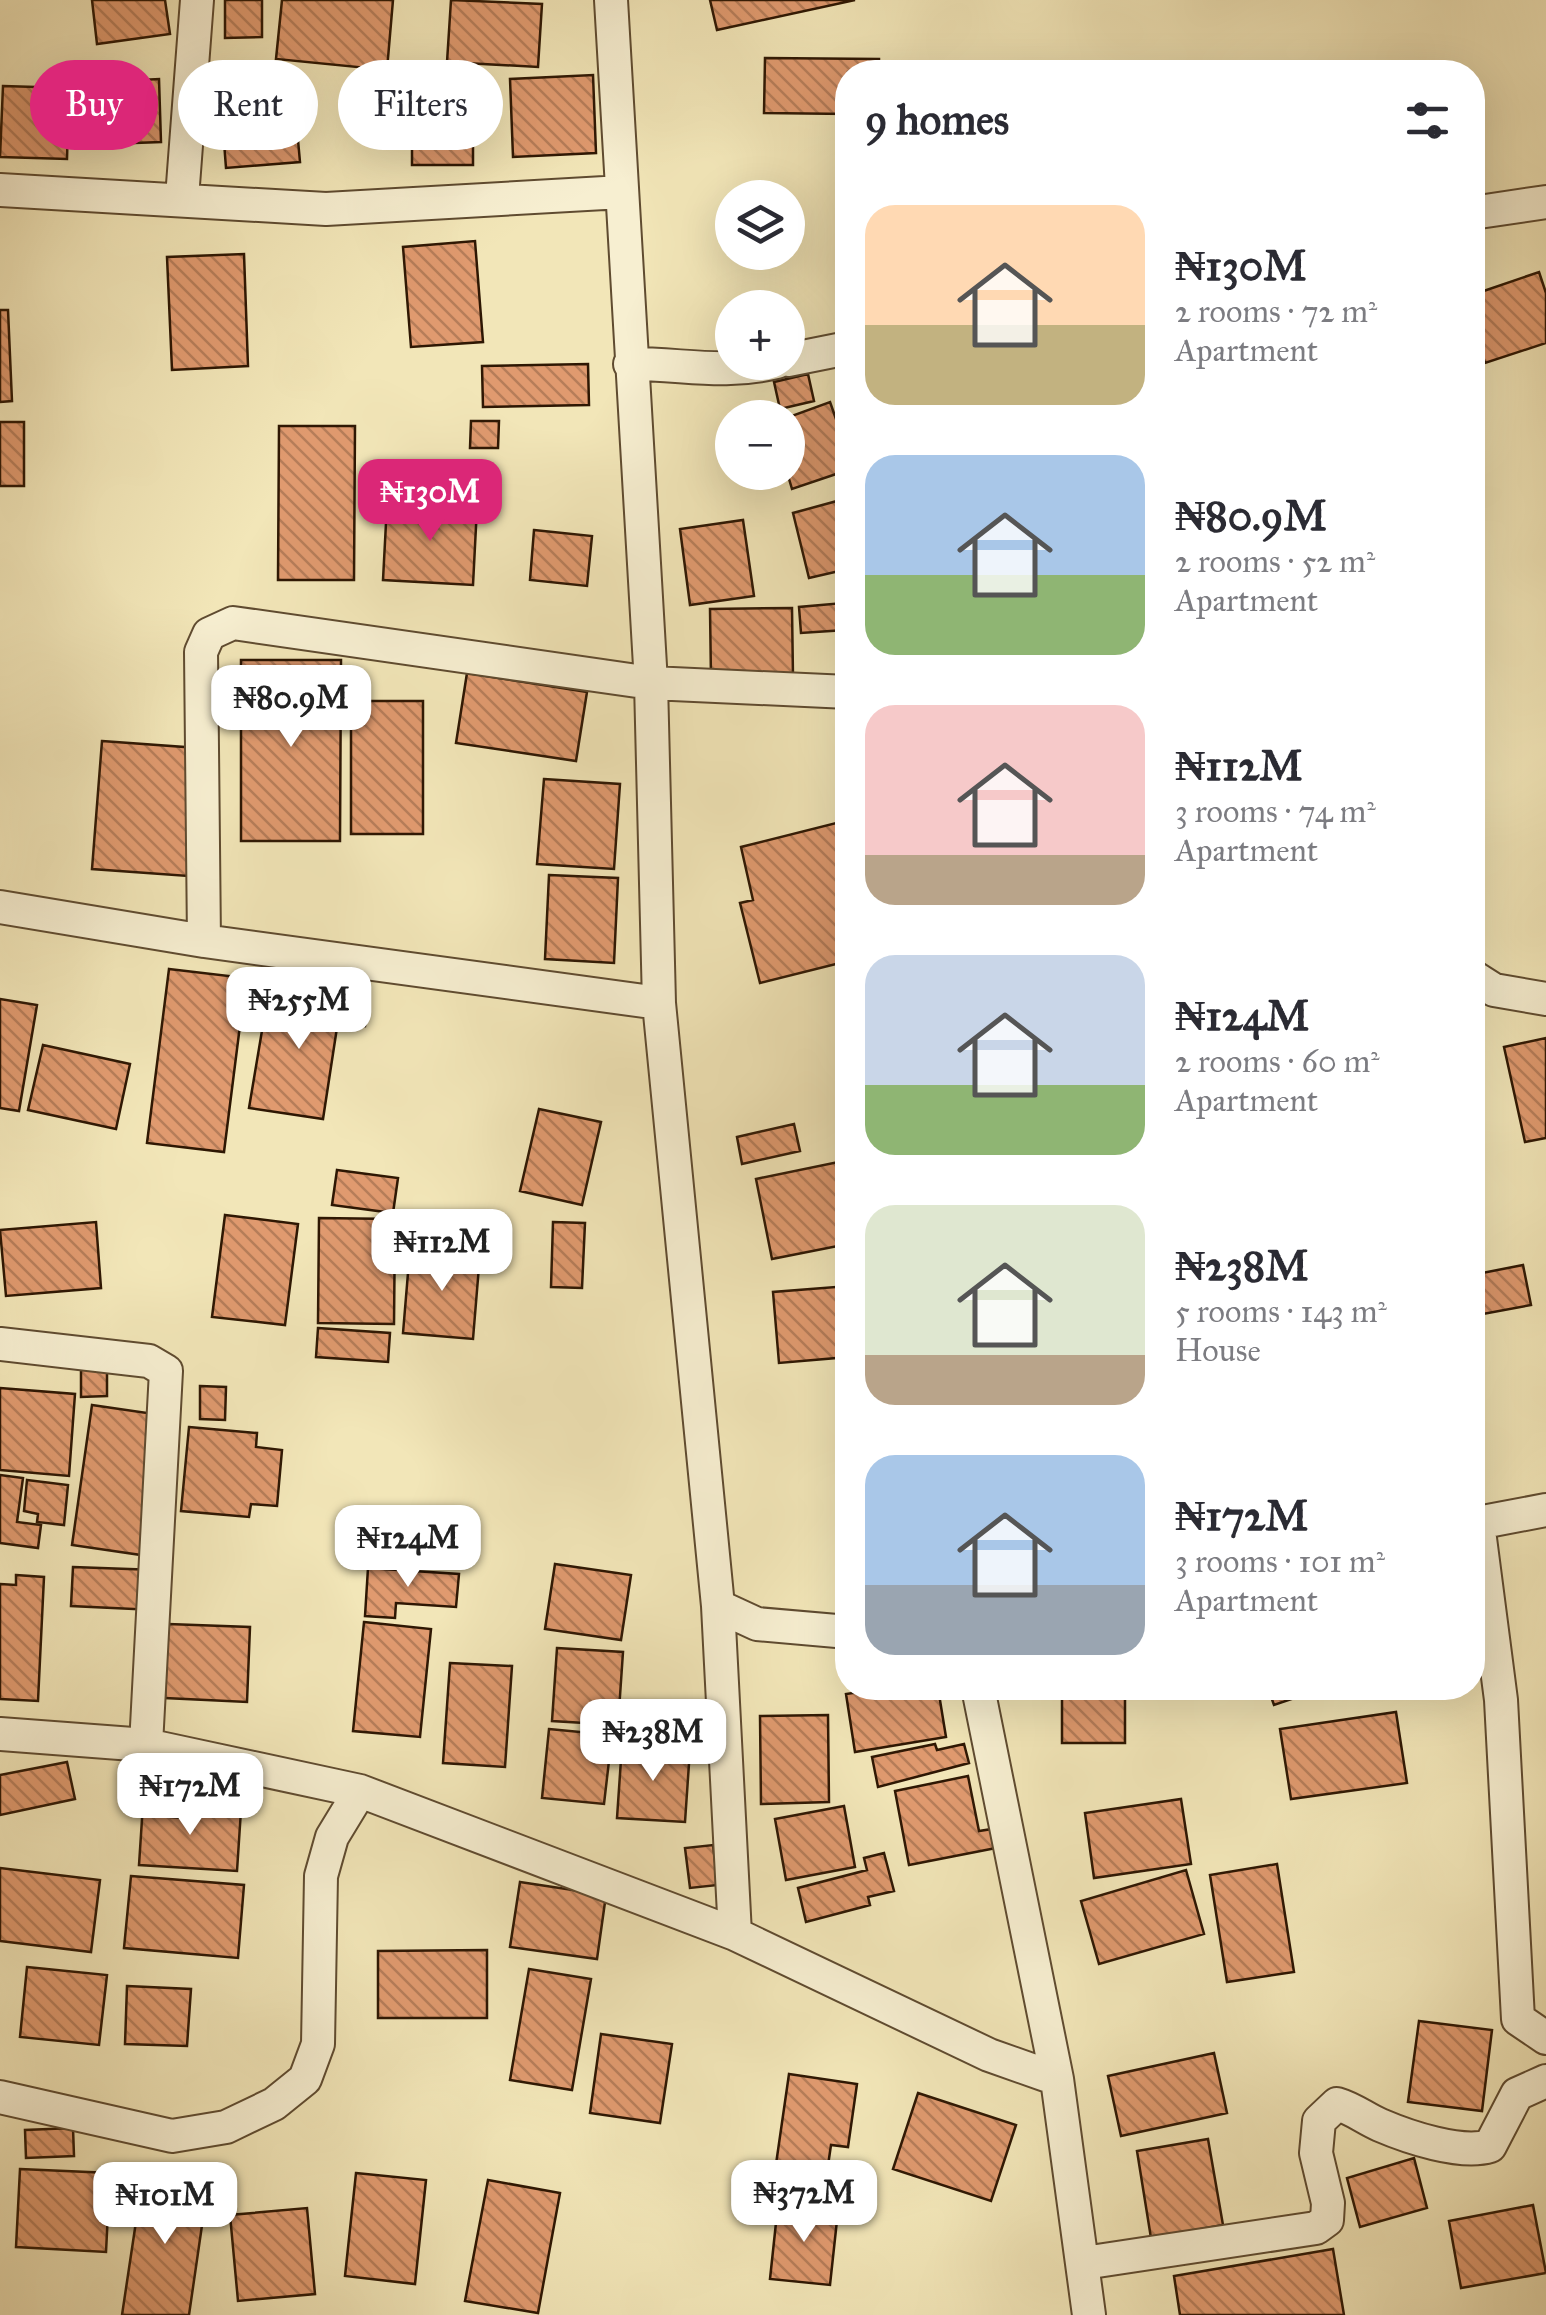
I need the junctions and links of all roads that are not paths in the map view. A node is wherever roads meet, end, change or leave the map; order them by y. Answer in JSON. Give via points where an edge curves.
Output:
{"nodes":[{"id":1,"x":197,"y":0,"type":"edge"},
{"id":2,"x":611,"y":0,"type":"edge"},
{"id":3,"x":0,"y":190,"type":"edge"},
{"id":4,"x":622,"y":192,"type":"junction"},
{"id":5,"x":182,"y":198,"type":"junction"},
{"id":6,"x":1546,"y":202,"type":"edge"},
{"id":7,"x":1485,"y":211,"type":"edge"},
{"id":8,"x":835,"y":351,"type":"edge"},
{"id":9,"x":805,"y":357,"type":"edge"},
{"id":10,"x":630,"y":364,"type":"junction"},
{"id":11,"x":715,"y":370,"type":"edge"},
{"id":12,"x":651,"y":683,"type":"junction"},
{"id":13,"x":835,"y":691,"type":"edge"},
{"id":14,"x":0,"y":907,"type":"edge"},
{"id":15,"x":204,"y":941,"type":"junction"},
{"id":16,"x":1485,"y":984,"type":"edge"},
{"id":17,"x":1546,"y":999,"type":"edge"},
{"id":18,"x":659,"y":1003,"type":"junction"},
{"id":19,"x":0,"y":1344,"type":"edge"},
{"id":20,"x":1546,"y":1510,"type":"edge"},
{"id":21,"x":1485,"y":1522,"type":"edge"},
{"id":22,"x":1485,"y":1592,"type":"edge"},
{"id":23,"x":718,"y":1606,"type":"junction"},
{"id":24,"x":835,"y":1631,"type":"edge"},
{"id":25,"x":980,"y":1700,"type":"edge"},
{"id":26,"x":0,"y":1734,"type":"edge"},
{"id":27,"x":146,"y":1745,"type":"junction"},
{"id":28,"x":360,"y":1791,"type":"junction"},
{"id":29,"x":735,"y":1934,"type":"junction"},
{"id":30,"x":1546,"y":2038,"type":"edge"},
{"id":31,"x":1057,"y":2079,"type":"junction"},
{"id":32,"x":1546,"y":2080,"type":"edge"},
{"id":33,"x":0,"y":2096,"type":"edge"},
{"id":34,"x":1084,"y":2263,"type":"junction"},
{"id":35,"x":1089,"y":2315,"type":"edge"}],
"edges":[{"from":1,"to":5,"type":"street"},
{"from":2,"to":4,"type":"street"},
{"from":3,"to":5,"type":"street"},
{"from":4,"to":5,"type":"street","via":[[326,209]]},
{"from":4,"to":10,"type":"street"},
{"from":6,"to":7,"type":"street"},
{"from":8,"to":9,"type":"street"},
{"from":10,"to":11,"type":"street"},
{"from":10,"to":12,"type":"street"},
{"from":12,"to":13,"type":"street"},
{"from":12,"to":15,"type":"street","via":[[233,623],[209,634],[201,652]]},
{"from":12,"to":18,"type":"street"},
{"from":14,"to":15,"type":"street"},
{"from":15,"to":18,"type":"street"},
{"from":16,"to":17,"type":"street"},
{"from":18,"to":23,"type":"street"},
{"from":19,"to":27,"type":"street","via":[[149,1361],[166,1371]]},
{"from":20,"to":21,"type":"street"},
{"from":22,"to":30,"type":"street","via":[[1501,1700],[1518,2019]]},
{"from":23,"to":24,"type":"street","via":[[757,1624]]},
{"from":23,"to":29,"type":"street"},
{"from":25,"to":31,"type":"street"},
{"from":26,"to":27,"type":"street"},
{"from":27,"to":28,"type":"street"},
{"from":28,"to":29,"type":"street"},
{"from":28,"to":33,"type":"street","via":[[332,1836],[321,1876],[318,2044],[305,2079],[274,2104],[226,2127],[172,2136]]},
{"from":29,"to":31,"type":"street","via":[[990,2055]]},
{"from":31,"to":34,"type":"street"},
{"from":32,"to":34,"type":"street","via":[[1518,2094],[1490,2146],[1474,2151],[1378,2124],[1336,2104],[1319,2121],[1316,2153],[1328,2203],[1327,2220],[1316,2228]]},
{"from":34,"to":35,"type":"street"}]}
